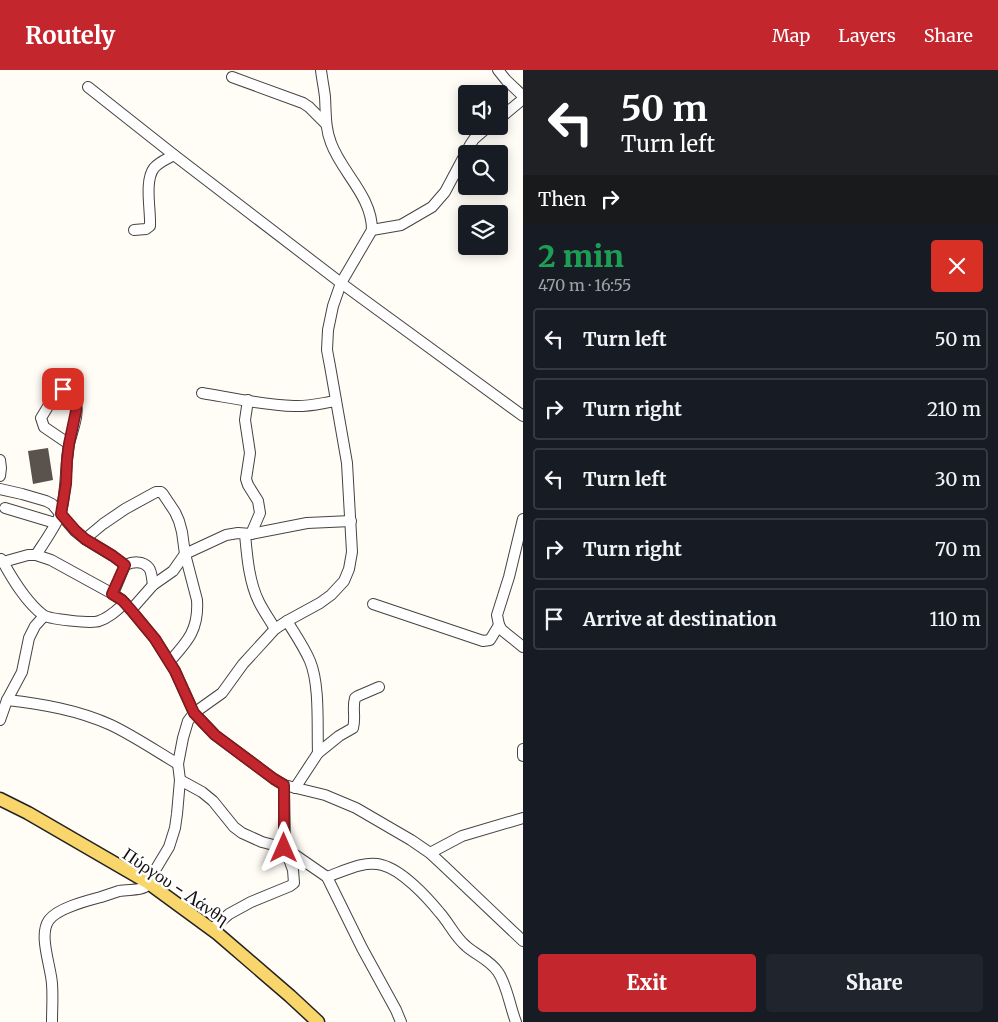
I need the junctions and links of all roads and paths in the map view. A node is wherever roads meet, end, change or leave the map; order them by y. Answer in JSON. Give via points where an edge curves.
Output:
{"nodes":[{"id":1,"x":321,"y":70,"type":"edge"},
{"id":2,"x":498,"y":70,"type":"edge"},
{"id":3,"x":232,"y":77,"type":"dead end"},
{"id":4,"x":88,"y":87,"type":"dead end"},
{"id":5,"x":523,"y":97,"type":"edge"},
{"id":6,"x":508,"y":111,"type":"edge"},
{"id":7,"x":326,"y":124,"type":"junction"},
{"id":8,"x":479,"y":135,"type":"edge"},
{"id":9,"x":174,"y":155,"type":"junction"},
{"id":10,"x":134,"y":230,"type":"dead end"},
{"id":11,"x":372,"y":230,"type":"junction"},
{"id":12,"x":341,"y":283,"type":"junction"},
{"id":13,"x":202,"y":393,"type":"dead end"},
{"id":14,"x":248,"y":400,"type":"junction"},
{"id":15,"x":336,"y":401,"type":"junction"},
{"id":16,"x":523,"y":416,"type":"edge"},
{"id":17,"x":69,"y":444,"type":"junction"},
{"id":18,"x":0,"y":460,"type":"edge"},
{"id":19,"x":0,"y":476,"type":"edge"},
{"id":20,"x":0,"y":489,"type":"edge"},
{"id":21,"x":5,"y":508,"type":"dead end"},
{"id":22,"x":58,"y":519,"type":"junction"},
{"id":23,"x":523,"y":519,"type":"edge"},
{"id":24,"x":351,"y":521,"type":"junction"},
{"id":25,"x":248,"y":534,"type":"junction"},
{"id":26,"x":85,"y":539,"type":"junction"},
{"id":27,"x":185,"y":554,"type":"junction"},
{"id":28,"x":36,"y":555,"type":"junction"},
{"id":29,"x":2,"y":560,"type":"edge"},
{"id":30,"x":125,"y":565,"type":"junction"},
{"id":31,"x":153,"y":584,"type":"junction"},
{"id":32,"x":112,"y":594,"type":"junction"},
{"id":33,"x":373,"y":604,"type":"dead end"},
{"id":34,"x":128,"y":607,"type":"junction"},
{"id":35,"x":44,"y":616,"type":"junction"},
{"id":36,"x":287,"y":620,"type":"junction"},
{"id":37,"x":498,"y":625,"type":"junction"},
{"id":38,"x":275,"y":629,"type":"junction"},
{"id":39,"x":523,"y":647,"type":"edge"},
{"id":40,"x":170,"y":661,"type":"junction"},
{"id":41,"x":379,"y":688,"type":"dead end"},
{"id":42,"x":7,"y":700,"type":"junction"},
{"id":43,"x":194,"y":713,"type":"junction"},
{"id":44,"x":0,"y":720,"type":"edge"},
{"id":45,"x":523,"y":750,"type":"edge"},
{"id":46,"x":318,"y":753,"type":"junction"},
{"id":47,"x":523,"y":756,"type":"edge"},
{"id":48,"x":178,"y":764,"type":"junction"},
{"id":49,"x":180,"y":780,"type":"junction"},
{"id":50,"x":284,"y":785,"type":"junction"},
{"id":51,"x":295,"y":788,"type":"junction"},
{"id":52,"x":0,"y":799,"type":"edge"},
{"id":53,"x":523,"y":818,"type":"edge"},
{"id":54,"x":284,"y":848,"type":"junction"},
{"id":55,"x":430,"y":853,"type":"junction"},
{"id":56,"x":327,"y":877,"type":"junction"},
{"id":57,"x":147,"y":882,"type":"junction"},
{"id":58,"x":212,"y":929,"type":"junction"},
{"id":59,"x":523,"y":941,"type":"edge"},
{"id":60,"x":52,"y":1022,"type":"edge"},
{"id":61,"x":318,"y":1022,"type":"edge"},
{"id":62,"x":401,"y":1022,"type":"edge"},
{"id":63,"x":516,"y":1022,"type":"edge"}],
"edges":[{"from":1,"to":7,"type":"street"},
{"from":2,"to":5,"type":"street"},
{"from":3,"to":7,"type":"street","via":[[303,103]]},
{"from":4,"to":9,"type":"street"},
{"from":5,"to":6,"type":"street"},
{"from":7,"to":11,"type":"street","via":[[332,145],[367,207]]},
{"from":8,"to":11,"type":"street","via":[[445,192],[432,207],[401,225]]},
{"from":9,"to":10,"type":"street","via":[[151,174],[148,198],[150,226]]},
{"from":9,"to":12,"type":"street"},
{"from":11,"to":12,"type":"street"},
{"from":12,"to":15,"type":"street","via":[[333,306],[327,350]]},
{"from":12,"to":16,"type":"street"},
{"from":13,"to":14,"type":"street"},
{"from":14,"to":15,"type":"street","via":[[295,406]]},
{"from":14,"to":25,"type":"street","via":[[245,420],[250,453],[246,478],[258,501],[260,513]]},
{"from":15,"to":24,"type":"street","via":[[347,463]]},
{"from":17,"to":17,"type":"street","via":[[76,402],[65,389],[60,390],[41,418],[44,428]]},
{"from":17,"to":22,"type":"street","via":[[66,484]]},
{"from":18,"to":19,"type":"street"},
{"from":20,"to":22,"type":"street","via":[[52,504]]},
{"from":21,"to":22,"type":"street"},
{"from":22,"to":26,"type":"street"},
{"from":22,"to":28,"type":"street"},
{"from":23,"to":37,"type":"street","via":[[497,615]]},
{"from":24,"to":25,"type":"street","via":[[307,523]]},
{"from":24,"to":36,"type":"street","via":[[352,552],[344,581],[320,603]]},
{"from":25,"to":27,"type":"street","via":[[226,535]]},
{"from":25,"to":38,"type":"street","via":[[255,592]]},
{"from":26,"to":27,"type":"street","via":[[125,509],[159,492],[179,521]]},
{"from":26,"to":30,"type":"street"},
{"from":27,"to":31,"type":"street","via":[[173,571]]},
{"from":27,"to":40,"type":"street","via":[[197,600],[197,616],[187,642]]},
{"from":28,"to":29,"type":"street"},
{"from":28,"to":32,"type":"street"},
{"from":29,"to":35,"type":"street","via":[[19,588]]},
{"from":30,"to":31,"type":"street","via":[[135,562],[148,567]]},
{"from":30,"to":32,"type":"street"},
{"from":31,"to":34,"type":"street"},
{"from":32,"to":34,"type":"street"},
{"from":33,"to":37,"type":"street","via":[[483,641],[490,640]]},
{"from":34,"to":35,"type":"street","via":[[96,622]]},
{"from":34,"to":40,"type":"street"},
{"from":35,"to":42,"type":"street","via":[[29,638],[22,672]]},
{"from":36,"to":38,"type":"street"},
{"from":36,"to":46,"type":"street","via":[[314,672]]},
{"from":37,"to":39,"type":"street"},
{"from":38,"to":43,"type":"street","via":[[222,693]]},
{"from":40,"to":43,"type":"street"},
{"from":41,"to":46,"type":"street","via":[[355,698],[353,728]]},
{"from":42,"to":44,"type":"street"},
{"from":42,"to":48,"type":"street","via":[[42,704],[97,719]]},
{"from":43,"to":48,"type":"street","via":[[185,728]]},
{"from":43,"to":50,"type":"street","via":[[215,735]]},
{"from":45,"to":47,"type":"street"},
{"from":46,"to":51,"type":"street"},
{"from":48,"to":49,"type":"street"},
{"from":49,"to":54,"type":"street","via":[[202,792],[242,833]]},
{"from":49,"to":57,"type":"street","via":[[172,838],[163,859]]},
{"from":50,"to":51,"type":"street"},
{"from":50,"to":54,"type":"street"},
{"from":51,"to":55,"type":"street","via":[[325,795],[356,808]]},
{"from":52,"to":57,"type":"main road","name":"Πύργου - Λάνθη"},
{"from":53,"to":55,"type":"street","via":[[468,834]]},
{"from":54,"to":56,"type":"street"},
{"from":54,"to":58,"type":"street","via":[[293,870],[294,883],[229,914]]},
{"from":55,"to":59,"type":"street"},
{"from":56,"to":62,"type":"street"},
{"from":56,"to":63,"type":"street","via":[[370,864],[380,864],[398,873],[426,896],[467,948],[499,973]]},
{"from":57,"to":58,"type":"main road","name":"Πύργου - Λάνθη"},
{"from":57,"to":60,"type":"street","via":[[143,888],[99,897],[50,918],[44,932],[52,984]]},
{"from":58,"to":61,"type":"main road","name":"Πύργου - Λάνθη"}]}
